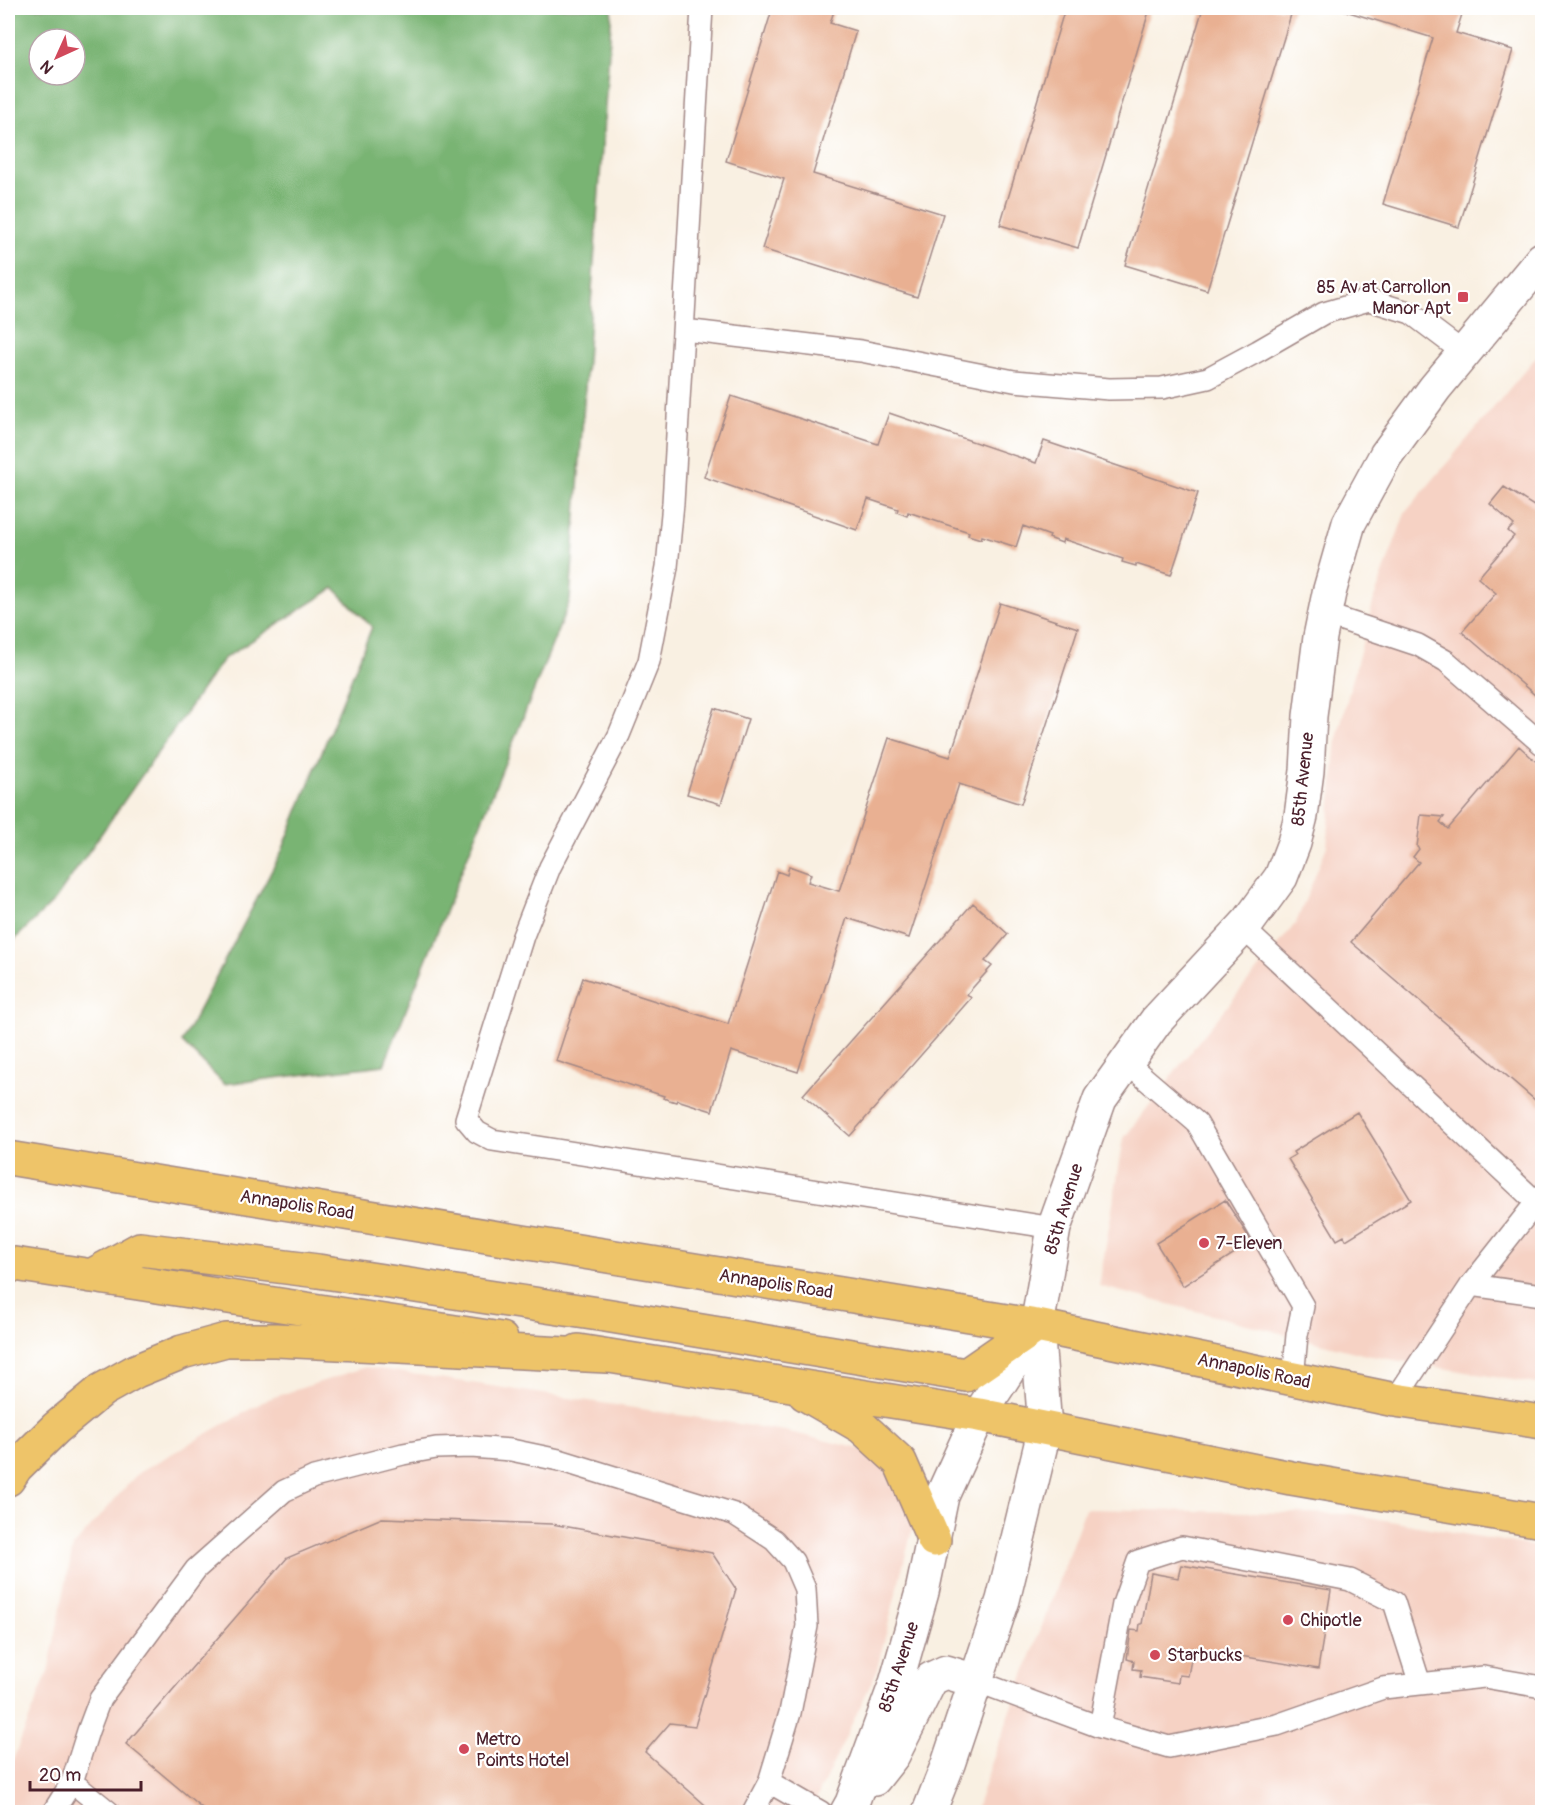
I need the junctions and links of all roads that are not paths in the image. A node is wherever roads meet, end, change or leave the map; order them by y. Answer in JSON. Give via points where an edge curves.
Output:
{"nodes":[{"id":1,"x":702,"y":8,"type":"edge"},
{"id":2,"x":1542,"y":259,"type":"edge"},
{"id":3,"x":684,"y":330,"type":"junction"},
{"id":4,"x":1464,"y":353,"type":"junction"},
{"id":5,"x":1325,"y":614,"type":"junction"},
{"id":6,"x":1542,"y":744,"type":"edge"},
{"id":7,"x":1243,"y":928,"type":"junction"},
{"id":8,"x":1126,"y":1063,"type":"junction"},
{"id":9,"x":8,"y":1158,"type":"edge"},
{"id":10,"x":1540,"y":1199,"type":"edge"},
{"id":11,"x":1054,"y":1228,"type":"junction"},
{"id":12,"x":8,"y":1263,"type":"edge"},
{"id":13,"x":91,"y":1276,"type":"junction"},
{"id":14,"x":1471,"y":1286,"type":"junction"},
{"id":15,"x":1542,"y":1295,"type":"edge"},
{"id":16,"x":1037,"y":1326,"type":"junction"},
{"id":17,"x":607,"y":1356,"type":"junction"},
{"id":18,"x":1293,"y":1378,"type":"junction"},
{"id":19,"x":788,"y":1384,"type":"junction"},
{"id":20,"x":1395,"y":1400,"type":"junction"},
{"id":21,"x":979,"y":1414,"type":"junction"},
{"id":22,"x":1542,"y":1422,"type":"edge"},
{"id":23,"x":1045,"y":1428,"type":"junction"},
{"id":24,"x":8,"y":1479,"type":"edge"},
{"id":25,"x":1542,"y":1521,"type":"edge"},
{"id":26,"x":934,"y":1540,"type":"junction"},
{"id":27,"x":976,"y":1681,"type":"junction"},
{"id":28,"x":1420,"y":1683,"type":"junction"},
{"id":29,"x":1542,"y":1687,"type":"edge"},
{"id":30,"x":1100,"y":1728,"type":"junction"},
{"id":31,"x":72,"y":1782,"type":"junction"},
{"id":32,"x":769,"y":1782,"type":"junction"},
{"id":33,"x":53,"y":1812,"type":"edge"},
{"id":34,"x":110,"y":1812,"type":"edge"},
{"id":35,"x":753,"y":1812,"type":"edge"},
{"id":36,"x":821,"y":1812,"type":"edge"},
{"id":37,"x":848,"y":1812,"type":"edge"},
{"id":38,"x":929,"y":1812,"type":"edge"}],
"edges":[{"from":1,"to":3,"type":"lane"},
{"from":2,"to":4,"type":"street","name":"85th Avenue"},
{"from":3,"to":4,"type":"lane","via":[[861,351],[1014,381],[1109,389],[1162,388],[1208,378],[1324,313],[1369,300],[1412,313]]},
{"from":3,"to":11,"type":"lane","via":[[667,567],[649,661],[619,735],[550,867],[523,936],[466,1119],[477,1132],[492,1140]]},
{"from":4,"to":5,"type":"street","name":"85th Avenue","via":[[1386,456],[1349,523]]},
{"from":5,"to":6,"type":"lane","via":[[1418,645],[1446,661]]},
{"from":5,"to":7,"type":"street","name":"85th Avenue","via":[[1301,816],[1294,843],[1281,877]]},
{"from":7,"to":8,"type":"street","name":"85th Avenue","via":[[1156,1021]]},
{"from":7,"to":10,"type":"lane"},
{"from":8,"to":11,"type":"street","name":"85th Avenue","via":[[1100,1099]]},
{"from":8,"to":18,"type":"lane","via":[[1197,1123],[1303,1306]]},
{"from":9,"to":16,"type":"main road","name":"Annapolis Road"},
{"from":10,"to":14,"type":"lane"},
{"from":11,"to":16,"type":"street","name":"85th Avenue"},
{"from":12,"to":13,"type":"main road"},
{"from":13,"to":16,"type":"main road","via":[[140,1249],[318,1271],[966,1375]]},
{"from":13,"to":17,"type":"main road"},
{"from":14,"to":15,"type":"lane"},
{"from":14,"to":20,"type":"lane"},
{"from":16,"to":18,"type":"main road","name":"Annapolis Road"},
{"from":16,"to":21,"type":"street","name":"85th Avenue"},
{"from":16,"to":23,"type":"street","name":"85th Avenue"},
{"from":17,"to":19,"type":"main road"},
{"from":17,"to":24,"type":"main road","via":[[226,1340],[182,1352],[102,1390],[56,1428]]},
{"from":18,"to":20,"type":"main road","name":"Annapolis Road"},
{"from":19,"to":21,"type":"main road"},
{"from":19,"to":26,"type":"main road","via":[[862,1427],[900,1462]]},
{"from":20,"to":22,"type":"main road","name":"Annapolis Road"},
{"from":21,"to":23,"type":"main road"},
{"from":21,"to":26,"type":"street","name":"85th Avenue","via":[[942,1496]]},
{"from":23,"to":25,"type":"main road","via":[[1291,1478]]},
{"from":23,"to":27,"type":"street","name":"85th Avenue","via":[[1003,1600]]},
{"from":26,"to":37,"type":"street","name":"85th Avenue","via":[[896,1683]]},
{"from":27,"to":30,"type":"lane"},
{"from":27,"to":37,"type":"street","via":[[946,1672],[931,1678],[892,1755]]},
{"from":27,"to":38,"type":"street","name":"85th Avenue"},
{"from":28,"to":29,"type":"lane","via":[[1484,1677]]},
{"from":28,"to":30,"type":"lane","via":[[1383,1688],[1277,1725],[1169,1747]]},
{"from":28,"to":30,"type":"lane","via":[[1394,1602],[1350,1580],[1182,1547],[1138,1561],[1123,1604]]},
{"from":31,"to":32,"type":"lane","via":[[100,1699],[196,1569],[284,1491],[314,1477],[403,1454],[471,1447],[559,1460],[734,1514],[774,1540],[793,1561],[805,1589],[807,1626],[790,1713]]},
{"from":31,"to":33,"type":"lane"},
{"from":31,"to":34,"type":"lane"},
{"from":32,"to":35,"type":"lane"},
{"from":32,"to":36,"type":"lane"}]}
